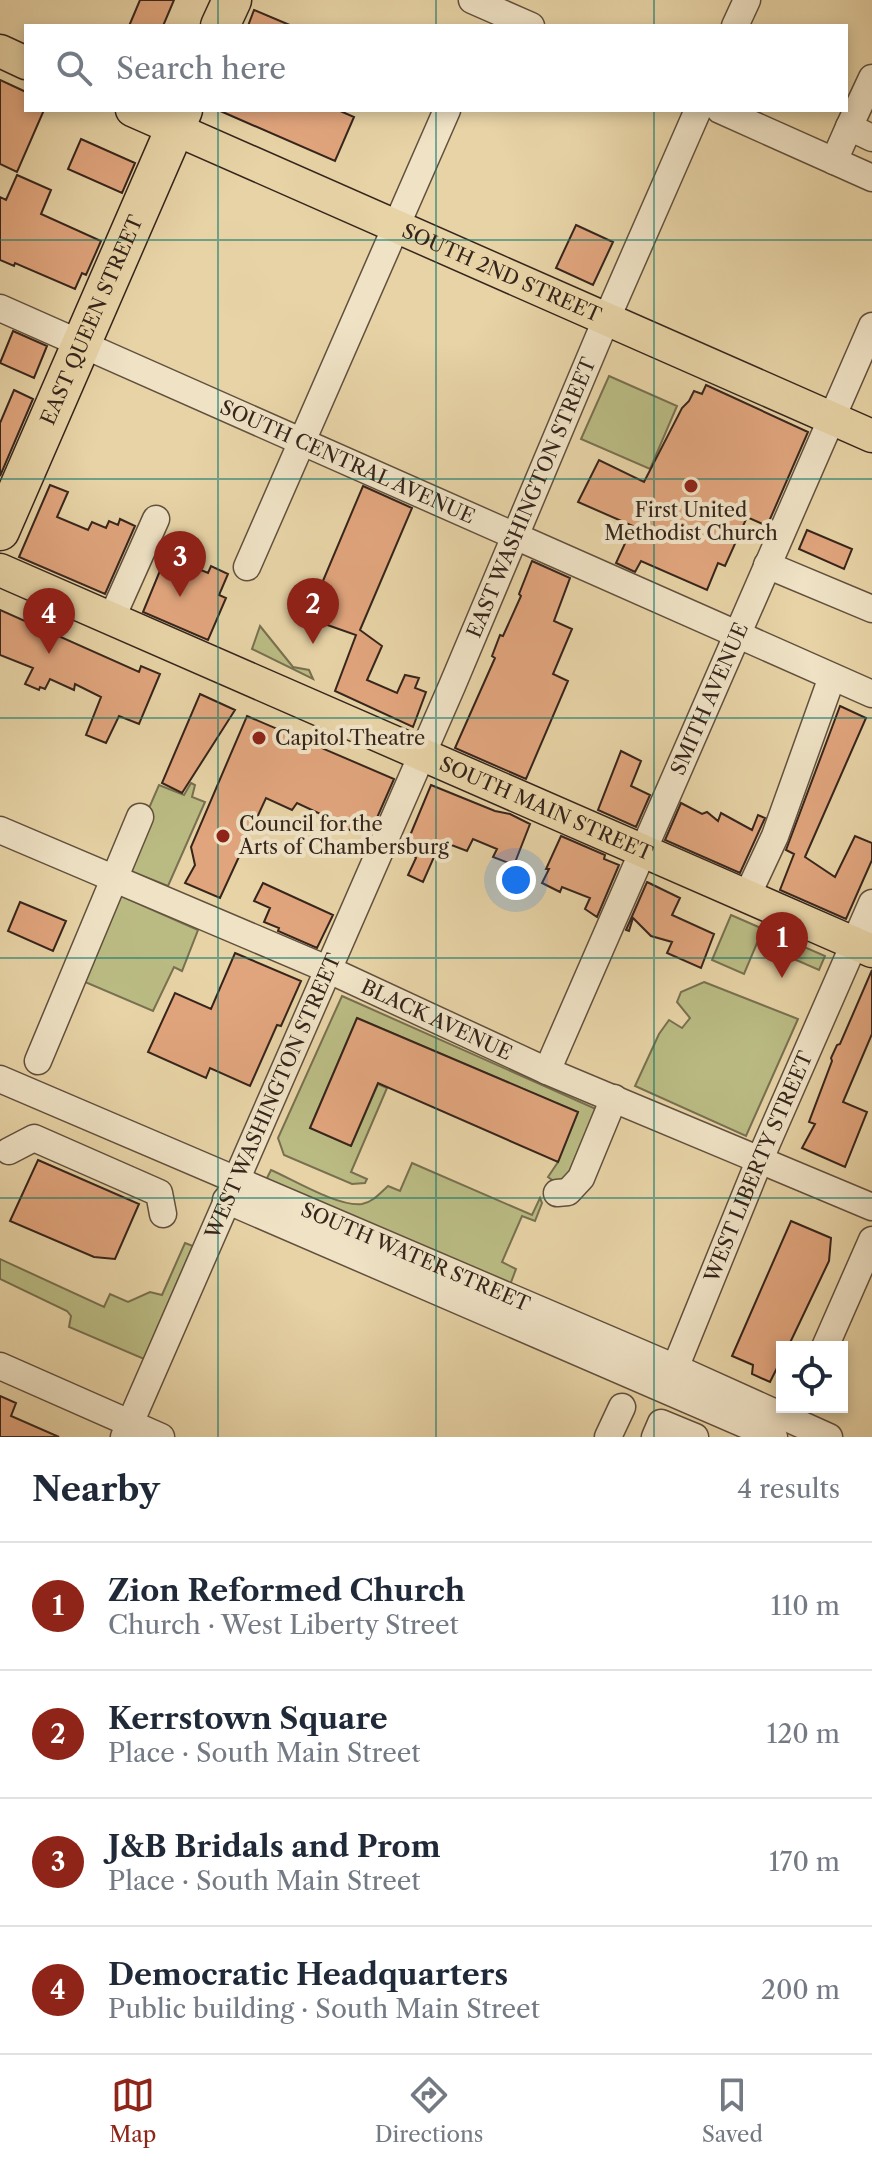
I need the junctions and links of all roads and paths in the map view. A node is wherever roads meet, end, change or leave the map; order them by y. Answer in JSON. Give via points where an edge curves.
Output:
{"nodes":[{"id":1,"x":232,"y":0,"type":"edge"},
{"id":2,"x":747,"y":0,"type":"edge"},
{"id":3,"x":486,"y":9,"type":"edge"},
{"id":4,"x":221,"y":24,"type":"edge"},
{"id":5,"x":526,"y":24,"type":"edge"},
{"id":6,"x":736,"y":24,"type":"edge"},
{"id":7,"x":0,"y":51,"type":"edge"},
{"id":8,"x":24,"y":62,"type":"edge"},
{"id":9,"x":872,"y":80,"type":"edge"},
{"id":10,"x":142,"y":112,"type":"edge"},
{"id":11,"x":446,"y":112,"type":"edge"},
{"id":12,"x":697,"y":112,"type":"edge"},
{"id":13,"x":724,"y":112,"type":"edge"},
{"id":14,"x":179,"y":119,"type":"edge"},
{"id":15,"x":861,"y":132,"type":"edge"},
{"id":16,"x":834,"y":161,"type":"junction"},
{"id":17,"x":872,"y":178,"type":"edge"},
{"id":18,"x":396,"y":224,"type":"junction"},
{"id":19,"x":0,"y":308,"type":"edge"},
{"id":20,"x":607,"y":318,"type":"junction"},
{"id":21,"x":872,"y":326,"type":"edge"},
{"id":22,"x":81,"y":343,"type":"junction"},
{"id":23,"x":831,"y":419,"type":"junction"},
{"id":24,"x":872,"y":436,"type":"edge"},
{"id":25,"x":302,"y":441,"type":"junction"},
{"id":26,"x":156,"y":519,"type":"dead end"},
{"id":27,"x":0,"y":531,"type":"edge"},
{"id":28,"x":515,"y":536,"type":"junction"},
{"id":29,"x":767,"y":565,"type":"junction"},
{"id":30,"x":247,"y":567,"type":"dead end"},
{"id":31,"x":0,"y":570,"type":"edge"},
{"id":32,"x":118,"y":604,"type":"dead end"},
{"id":33,"x":872,"y":609,"type":"edge"},
{"id":34,"x":736,"y":635,"type":"junction"},
{"id":35,"x":832,"y":677,"type":"junction"},
{"id":36,"x":872,"y":694,"type":"edge"},
{"id":37,"x":421,"y":754,"type":"junction"},
{"id":38,"x":140,"y":817,"type":"dead end"},
{"id":39,"x":0,"y":830,"type":"edge"},
{"id":40,"x":642,"y":851,"type":"junction"},
{"id":41,"x":113,"y":880,"type":"junction"},
{"id":42,"x":747,"y":896,"type":"junction"},
{"id":43,"x":872,"y":903,"type":"edge"},
{"id":44,"x":627,"y":932,"type":"dead end"},
{"id":45,"x":863,"y":947,"type":"edge"},
{"id":46,"x":327,"y":969,"type":"junction"},
{"id":47,"x":593,"y":1001,"type":"dead end"},
{"id":48,"x":38,"y":1061,"type":"dead end"},
{"id":49,"x":547,"y":1071,"type":"junction"},
{"id":50,"x":0,"y":1079,"type":"edge"},
{"id":51,"x":614,"y":1098,"type":"junction"},
{"id":52,"x":9,"y":1151,"type":"dead end"},
{"id":53,"x":760,"y":1159,"type":"junction"},
{"id":54,"x":231,"y":1190,"type":"junction"},
{"id":55,"x":557,"y":1193,"type":"dead end"},
{"id":56,"x":872,"y":1207,"type":"edge"},
{"id":57,"x":163,"y":1214,"type":"dead end"},
{"id":58,"x":872,"y":1240,"type":"edge"},
{"id":59,"x":828,"y":1341,"type":"edge"},
{"id":60,"x":0,"y":1366,"type":"edge"},
{"id":61,"x":671,"y":1379,"type":"junction"},
{"id":62,"x":622,"y":1407,"type":"dead end"},
{"id":63,"x":788,"y":1426,"type":"edge"},
{"id":64,"x":127,"y":1430,"type":"edge"},
{"id":65,"x":161,"y":1437,"type":"edge"},
{"id":66,"x":608,"y":1437,"type":"edge"},
{"id":67,"x":655,"y":1437,"type":"edge"},
{"id":68,"x":695,"y":1437,"type":"edge"},
{"id":69,"x":829,"y":1437,"type":"edge"}],
"edges":[{"from":1,"to":4,"type":"highway"},
{"from":2,"to":6,"type":"street"},
{"from":3,"to":5,"type":"street"},
{"from":7,"to":8,"type":"main road"},
{"from":9,"to":15,"type":"street"},
{"from":10,"to":14,"type":"main road","name":"SOUTH 2ND STREET"},
{"from":11,"to":18,"type":"street"},
{"from":12,"to":20,"type":"street","name":"EAST WASHINGTON STREET"},
{"from":13,"to":16,"type":"street"},
{"from":14,"to":18,"type":"main road","name":"SOUTH 2ND STREET"},
{"from":14,"to":22,"type":"highway","name":"EAST QUEEN STREET"},
{"from":15,"to":16,"type":"street"},
{"from":16,"to":17,"type":"street"},
{"from":18,"to":20,"type":"main road","name":"SOUTH 2ND STREET"},
{"from":18,"to":25,"type":"street"},
{"from":19,"to":22,"type":"street","name":"SOUTH CENTRAL AVENUE"},
{"from":20,"to":23,"type":"main road","name":"SOUTH 2ND STREET"},
{"from":20,"to":28,"type":"street","name":"EAST WASHINGTON STREET"},
{"from":21,"to":23,"type":"street","name":"SMITH AVENUE"},
{"from":22,"to":25,"type":"street","name":"SOUTH CENTRAL AVENUE"},
{"from":22,"to":27,"type":"highway","name":"EAST QUEEN STREET"},
{"from":23,"to":24,"type":"main road","name":"SOUTH 2ND STREET"},
{"from":23,"to":29,"type":"street","name":"SMITH AVENUE"},
{"from":25,"to":28,"type":"street","name":"SOUTH CENTRAL AVENUE"},
{"from":25,"to":30,"type":"street"},
{"from":26,"to":32,"type":"street"},
{"from":28,"to":34,"type":"street","name":"SOUTH CENTRAL AVENUE"},
{"from":28,"to":37,"type":"street","name":"EAST WASHINGTON STREET"},
{"from":29,"to":33,"type":"street"},
{"from":29,"to":34,"type":"street","name":"SMITH AVENUE"},
{"from":31,"to":37,"type":"main road","name":"SOUTH MAIN STREET"},
{"from":34,"to":35,"type":"street","name":"SOUTH CENTRAL AVENUE"},
{"from":34,"to":40,"type":"street","name":"SMITH AVENUE"},
{"from":35,"to":36,"type":"street","name":"SOUTH CENTRAL AVENUE"},
{"from":35,"to":42,"type":"street","via":[[775,836]]},
{"from":37,"to":40,"type":"main road","name":"SOUTH MAIN STREET"},
{"from":37,"to":46,"type":"street","name":"WEST WASHINGTON STREET"},
{"from":38,"to":41,"type":"street"},
{"from":39,"to":41,"type":"street","name":"BLACK AVENUE"},
{"from":40,"to":42,"type":"main road","name":"SOUTH MAIN STREET"},
{"from":40,"to":49,"type":"street","name":"SMITH AVENUE"},
{"from":41,"to":46,"type":"street","name":"BLACK AVENUE"},
{"from":41,"to":48,"type":"street"},
{"from":42,"to":45,"type":"main road","name":"SOUTH MAIN STREET"},
{"from":43,"to":45,"type":"street","name":"WEST LIBERTY STREET"},
{"from":44,"to":47,"type":"street"},
{"from":45,"to":53,"type":"street","name":"WEST LIBERTY STREET"},
{"from":46,"to":49,"type":"street","name":"BLACK AVENUE"},
{"from":46,"to":54,"type":"street","name":"WEST WASHINGTON STREET"},
{"from":49,"to":51,"type":"street","name":"BLACK AVENUE"},
{"from":50,"to":54,"type":"street","name":"SOUTH WATER STREET"},
{"from":51,"to":53,"type":"street","name":"BLACK AVENUE"},
{"from":51,"to":55,"type":"street","via":[[581,1178],[568,1192]]},
{"from":52,"to":57,"type":"street","via":[[34,1138],[159,1193]]},
{"from":53,"to":56,"type":"street","name":"BLACK AVENUE"},
{"from":53,"to":61,"type":"street","name":"WEST LIBERTY STREET"},
{"from":54,"to":61,"type":"street","name":"SOUTH WATER STREET"},
{"from":54,"to":64,"type":"street","name":"WEST WASHINGTON STREET"},
{"from":58,"to":59,"type":"street"},
{"from":60,"to":64,"type":"street"},
{"from":61,"to":63,"type":"street","name":"SOUTH WATER STREET"},
{"from":62,"to":66,"type":"street"},
{"from":63,"to":69,"type":"street","name":"SOUTH WATER STREET"},
{"from":64,"to":65,"type":"street"},
{"from":67,"to":68,"type":"street","via":[[661,1423]]}]}
